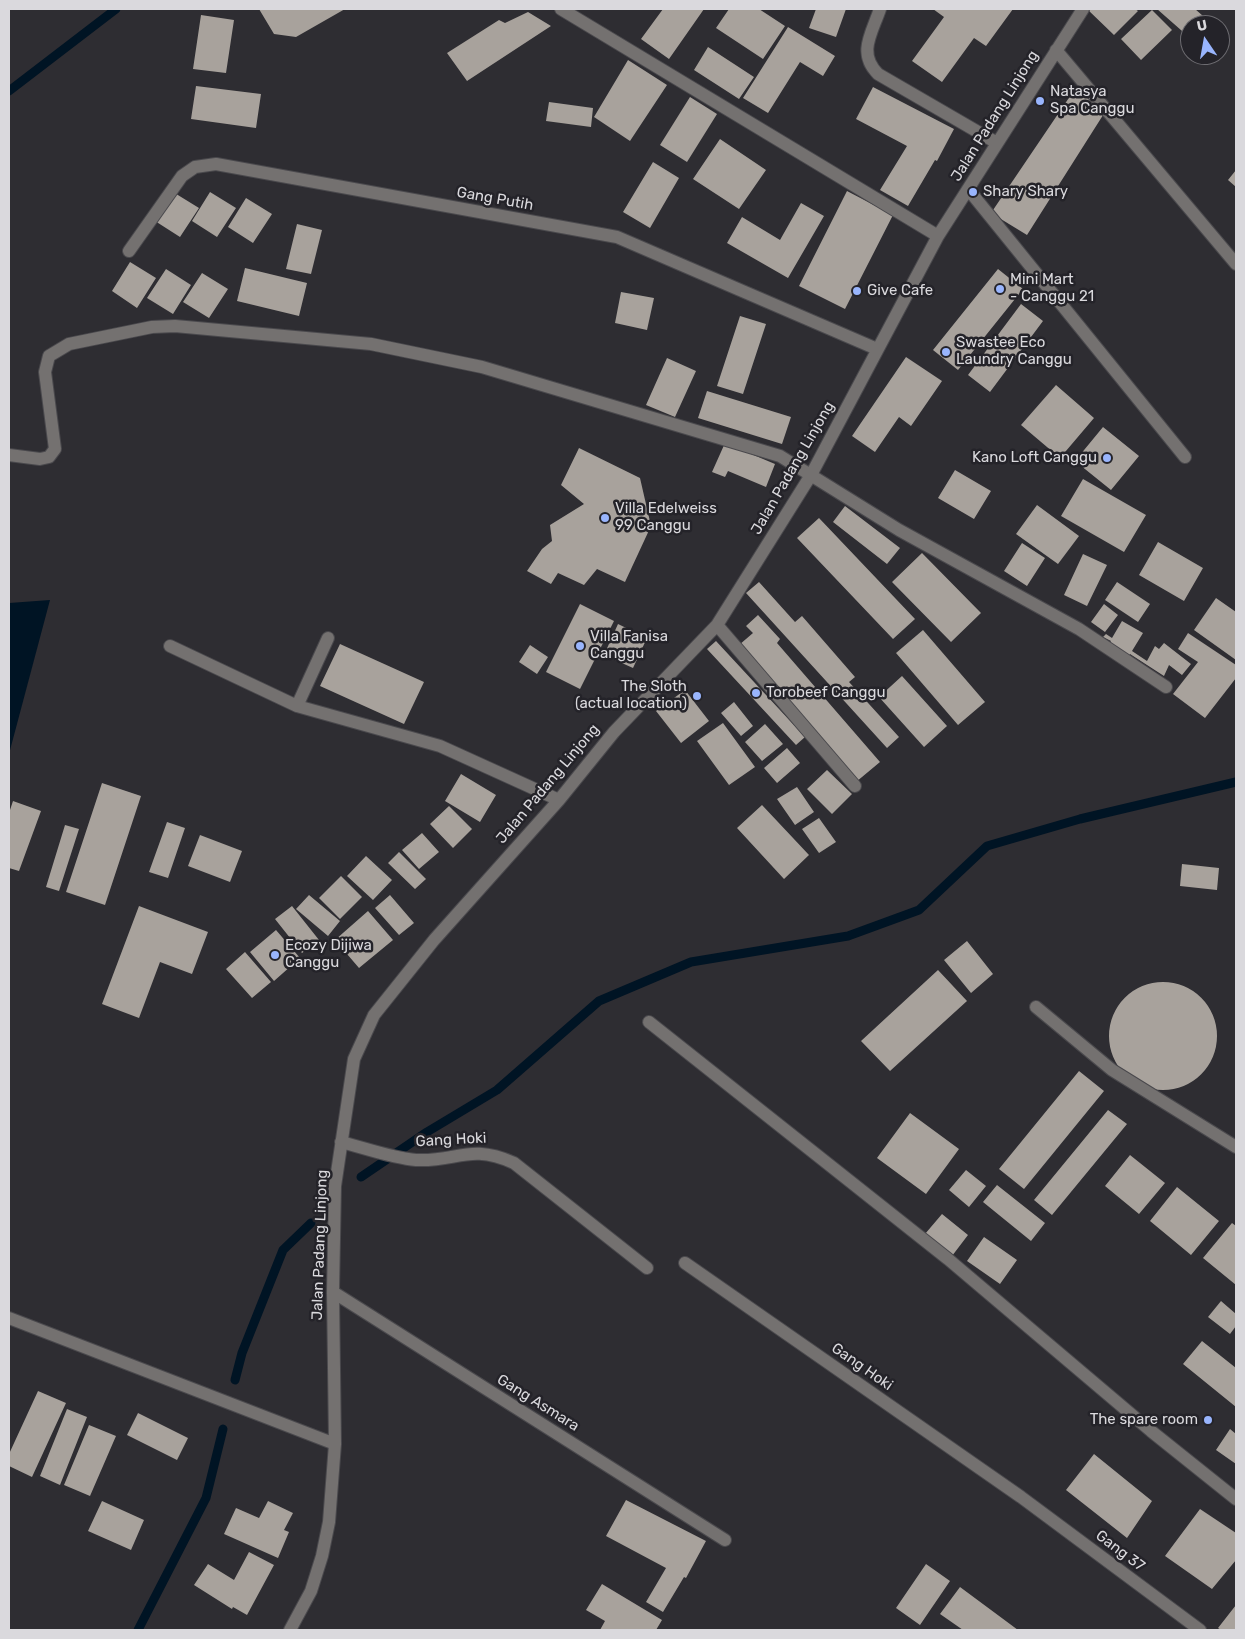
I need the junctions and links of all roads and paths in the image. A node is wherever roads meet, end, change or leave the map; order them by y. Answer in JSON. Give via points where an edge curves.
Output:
{"nodes":[{"id":1,"x":561,"y":9,"type":"edge"},
{"id":2,"x":880,"y":9,"type":"edge"},
{"id":3,"x":1083,"y":9,"type":"edge"},
{"id":4,"x":1056,"y":50,"type":"junction"},
{"id":5,"x":997,"y":142,"type":"junction"},
{"id":6,"x":968,"y":189,"type":"junction"},
{"id":7,"x":938,"y":236,"type":"junction"},
{"id":8,"x":129,"y":251,"type":"dead end"},
{"id":9,"x":1236,"y":264,"type":"edge"},
{"id":10,"x":877,"y":349,"type":"junction"},
{"id":11,"x":9,"y":455,"type":"edge"},
{"id":12,"x":1185,"y":457,"type":"dead end"},
{"id":13,"x":811,"y":475,"type":"junction"},
{"id":14,"x":717,"y":625,"type":"junction"},
{"id":15,"x":328,"y":638,"type":"dead end"},
{"id":16,"x":170,"y":646,"type":"dead end"},
{"id":17,"x":1166,"y":687,"type":"dead end"},
{"id":18,"x":298,"y":706,"type":"junction"},
{"id":19,"x":855,"y":786,"type":"dead end"},
{"id":20,"x":559,"y":800,"type":"junction"},
{"id":21,"x":1036,"y":1007,"type":"dead end"},
{"id":22,"x":649,"y":1022,"type":"dead end"},
{"id":23,"x":341,"y":1142,"type":"junction"},
{"id":24,"x":1236,"y":1143,"type":"edge"},
{"id":25,"x":685,"y":1263,"type":"dead end"},
{"id":26,"x":647,"y":1268,"type":"dead end"},
{"id":27,"x":333,"y":1292,"type":"junction"},
{"id":28,"x":9,"y":1318,"type":"edge"},
{"id":29,"x":335,"y":1444,"type":"junction"},
{"id":30,"x":1021,"y":1497,"type":"joint"},
{"id":31,"x":1236,"y":1499,"type":"edge"},
{"id":32,"x":725,"y":1540,"type":"dead end"},
{"id":33,"x":290,"y":1630,"type":"edge"},
{"id":34,"x":1200,"y":1630,"type":"edge"}],
"edges":[{"from":1,"to":7,"type":"street"},
{"from":2,"to":5,"type":"street","via":[[866,51],[869,65],[878,74]]},
{"from":3,"to":4,"type":"street","name":"Jalan Padang Linjong"},
{"from":4,"to":5,"type":"street","name":"Jalan Padang Linjong"},
{"from":4,"to":9,"type":"street"},
{"from":5,"to":6,"type":"street","name":"Jalan Padang Linjong"},
{"from":6,"to":7,"type":"street","name":"Jalan Padang Linjong"},
{"from":6,"to":12,"type":"street"},
{"from":7,"to":10,"type":"street","name":"Jalan Padang Linjong"},
{"from":8,"to":10,"type":"street","name":"Gang Putih","via":[[182,176],[195,167],[216,164],[617,237]]},
{"from":10,"to":13,"type":"street","name":"Jalan Padang Linjong"},
{"from":11,"to":13,"type":"street","via":[[40,459],[49,457],[54,449],[45,372],[49,356],[69,344],[152,327],[176,326],[371,344],[482,367],[780,456]]},
{"from":13,"to":14,"type":"street","name":"Jalan Padang Linjong"},
{"from":13,"to":17,"type":"street","via":[[900,530],[1079,629]]},
{"from":14,"to":19,"type":"street"},
{"from":14,"to":20,"type":"street","name":"Jalan Padang Linjong","via":[[614,732]]},
{"from":15,"to":18,"type":"street"},
{"from":16,"to":18,"type":"street"},
{"from":18,"to":20,"type":"street","via":[[440,746]]},
{"from":20,"to":23,"type":"street","name":"Jalan Padang Linjong","via":[[434,940],[374,1015],[354,1059]]},
{"from":21,"to":24,"type":"street","via":[[1112,1070]]},
{"from":22,"to":31,"type":"street","via":[[948,1259]]},
{"from":23,"to":26,"type":"street","name":"Gang Hoki","via":[[414,1160],[435,1160],[475,1152],[495,1154],[514,1163]]},
{"from":23,"to":27,"type":"street","name":"Jalan Padang Linjong","via":[[335,1186]]},
{"from":25,"to":30,"type":"street","name":"Gang Hoki"},
{"from":27,"to":29,"type":"street","name":"Jalan Padang Linjong"},
{"from":27,"to":32,"type":"street","name":"Gang Asmara"},
{"from":28,"to":29,"type":"street"},
{"from":29,"to":33,"type":"street","name":"Jalan Padang Linjong","via":[[329,1522],[322,1556],[311,1591]]},
{"from":30,"to":34,"type":"street","name":"Gang 37"}]}
